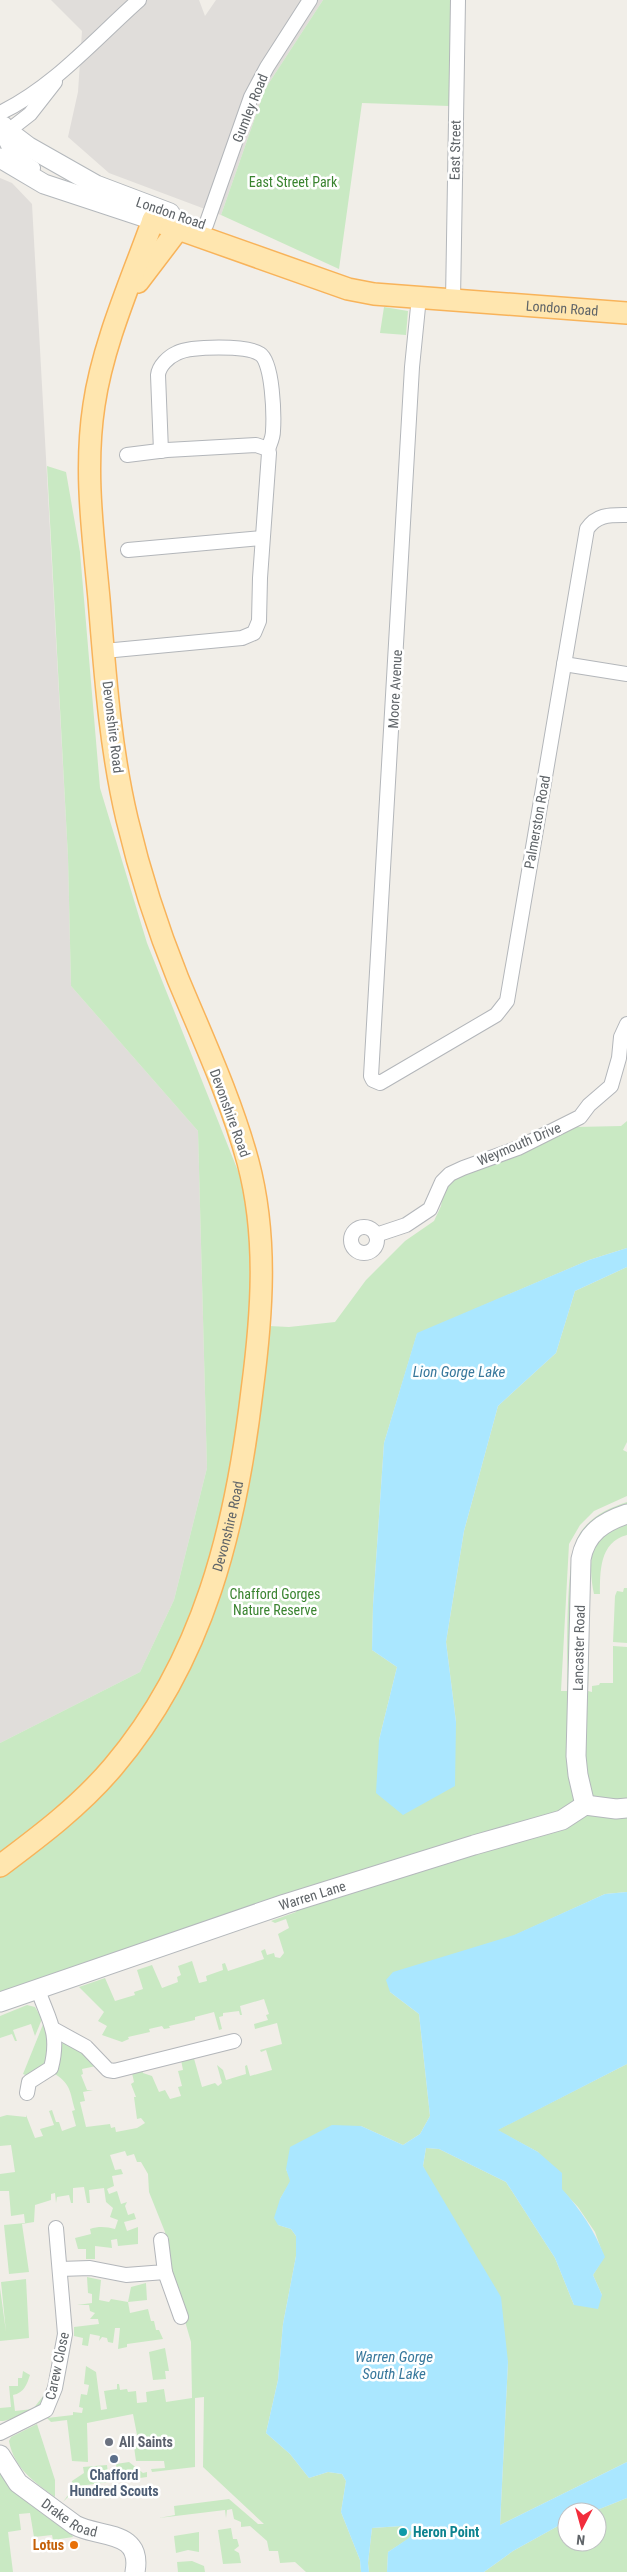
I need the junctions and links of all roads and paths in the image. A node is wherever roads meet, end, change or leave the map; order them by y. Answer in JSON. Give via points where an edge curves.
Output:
{"nodes":[{"id":1,"x":139,"y":0,"type":"edge"},
{"id":2,"x":310,"y":0,"type":"edge"},
{"id":3,"x":458,"y":0,"type":"edge"},
{"id":4,"x":65,"y":69,"type":"junction"},
{"id":5,"x":30,"y":114,"type":"junction"},
{"id":6,"x":3,"y":122,"type":"edge"},
{"id":7,"x":29,"y":147,"type":"junction"},
{"id":8,"x":0,"y":158,"type":"edge"},
{"id":9,"x":83,"y":197,"type":"junction"},
{"id":10,"x":167,"y":220,"type":"junction"},
{"id":11,"x":208,"y":233,"type":"junction"},
{"id":12,"x":419,"y":297,"type":"junction"},
{"id":13,"x":453,"y":300,"type":"junction"},
{"id":14,"x":627,"y":313,"type":"edge"},
{"id":15,"x":268,"y":450,"type":"junction"},
{"id":16,"x":161,"y":451,"type":"junction"},
{"id":17,"x":127,"y":455,"type":"dead end"},
{"id":18,"x":627,"y":515,"type":"edge"},
{"id":19,"x":262,"y":538,"type":"junction"},
{"id":20,"x":128,"y":550,"type":"dead end"},
{"id":21,"x":104,"y":651,"type":"junction"},
{"id":22,"x":564,"y":664,"type":"junction"},
{"id":23,"x":627,"y":674,"type":"edge"},
{"id":24,"x":627,"y":1024,"type":"edge"},
{"id":25,"x":373,"y":1080,"type":"joint"},
{"id":26,"x":376,"y":1235,"type":"dead end"},
{"id":27,"x":627,"y":1514,"type":"edge"},
{"id":28,"x":585,"y":1805,"type":"junction"},
{"id":29,"x":627,"y":1808,"type":"edge"},
{"id":30,"x":0,"y":1866,"type":"edge"},
{"id":31,"x":38,"y":1990,"type":"junction"},
{"id":32,"x":0,"y":2002,"type":"edge"},
{"id":33,"x":55,"y":2030,"type":"junction"},
{"id":34,"x":234,"y":2041,"type":"dead end"},
{"id":35,"x":26,"y":2084,"type":"dead end"},
{"id":36,"x":56,"y":2228,"type":"dead end"},
{"id":37,"x":161,"y":2240,"type":"dead end"},
{"id":38,"x":60,"y":2269,"type":"junction"},
{"id":39,"x":165,"y":2272,"type":"junction"},
{"id":40,"x":181,"y":2316,"type":"dead end"},
{"id":41,"x":0,"y":2433,"type":"edge"},
{"id":42,"x":0,"y":2455,"type":"edge"},
{"id":43,"x":135,"y":2572,"type":"edge"}],
"edges":[{"from":1,"to":4,"type":"street","via":[[117,17]]},
{"from":2,"to":11,"type":"street","name":"Gumley Road","via":[[267,67],[252,97]]},
{"from":3,"to":13,"type":"street","name":"East Street"},
{"from":4,"to":5,"type":"street"},
{"from":4,"to":6,"type":"street"},
{"from":5,"to":6,"type":"street","via":[[12,128]]},
{"from":5,"to":7,"type":"street","via":[[24,126]]},
{"from":6,"to":7,"type":"street","name":"London Road"},
{"from":6,"to":9,"type":"street","via":[[5,137],[16,156]]},
{"from":7,"to":10,"type":"street","name":"London Road"},
{"from":8,"to":9,"type":"street","name":"London Road","via":[[44,184]]},
{"from":9,"to":10,"type":"street","name":"London Road"},
{"from":10,"to":11,"type":"main road","name":"London Road"},
{"from":10,"to":21,"type":"main road","name":"Devonshire Road","via":[[126,298],[101,370],[90,437],[88,481]]},
{"from":11,"to":12,"type":"main road","name":"London Road","via":[[348,288],[374,294]]},
{"from":12,"to":13,"type":"main road","name":"London Road"},
{"from":12,"to":25,"type":"street","name":"Moore Avenue","via":[[412,367]]},
{"from":13,"to":14,"type":"main road","name":"London Road"},
{"from":15,"to":16,"type":"street","via":[[256,445]]},
{"from":15,"to":16,"type":"street","via":[[274,429],[268,366],[258,352],[230,348],[184,351],[173,355],[162,365],[158,375]]},
{"from":15,"to":19,"type":"street"},
{"from":16,"to":17,"type":"street"},
{"from":18,"to":22,"type":"street","name":"Palmerston Road","via":[[600,517],[587,529]]},
{"from":19,"to":20,"type":"street"},
{"from":19,"to":21,"type":"street","via":[[259,621],[254,633],[242,638]]},
{"from":21,"to":30,"type":"main road","name":"Devonshire Road","via":[[112,737],[121,792],[139,865],[161,934],[249,1164],[261,1240],[260,1327],[236,1501],[220,1564],[191,1645],[156,1709],[111,1769],[54,1826]]},
{"from":22,"to":23,"type":"street"},
{"from":22,"to":25,"type":"street","name":"Palmerston Road","via":[[507,1000],[496,1015],[388,1079],[380,1083]]},
{"from":24,"to":26,"type":"street","name":"Weymouth Drive","via":[[610,1086],[580,1118],[518,1148],[450,1174],[442,1182],[430,1209],[406,1225]]},
{"from":27,"to":28,"type":"street","name":"Lancaster Road","via":[[602,1524],[583,1549],[581,1560],[576,1756]]},
{"from":28,"to":29,"type":"street"},
{"from":28,"to":31,"type":"street","name":"Warren Lane","via":[[562,1820],[303,1899]]},
{"from":31,"to":32,"type":"street","name":"Warren Lane"},
{"from":31,"to":33,"type":"street"},
{"from":33,"to":34,"type":"street","via":[[77,2041],[108,2070],[114,2071],[209,2053]]},
{"from":33,"to":35,"type":"street","via":[[50,2068]]},
{"from":36,"to":38,"type":"street","name":"Carew Close"},
{"from":37,"to":39,"type":"street"},
{"from":38,"to":39,"type":"street","via":[[90,2268],[126,2276]]},
{"from":38,"to":41,"type":"street","name":"Carew Close","via":[[65,2334],[52,2400],[42,2414]]},
{"from":39,"to":40,"type":"street"},
{"from":42,"to":43,"type":"street","name":"Drake Road","via":[[18,2483],[75,2525],[124,2540],[134,2556]]}]}
